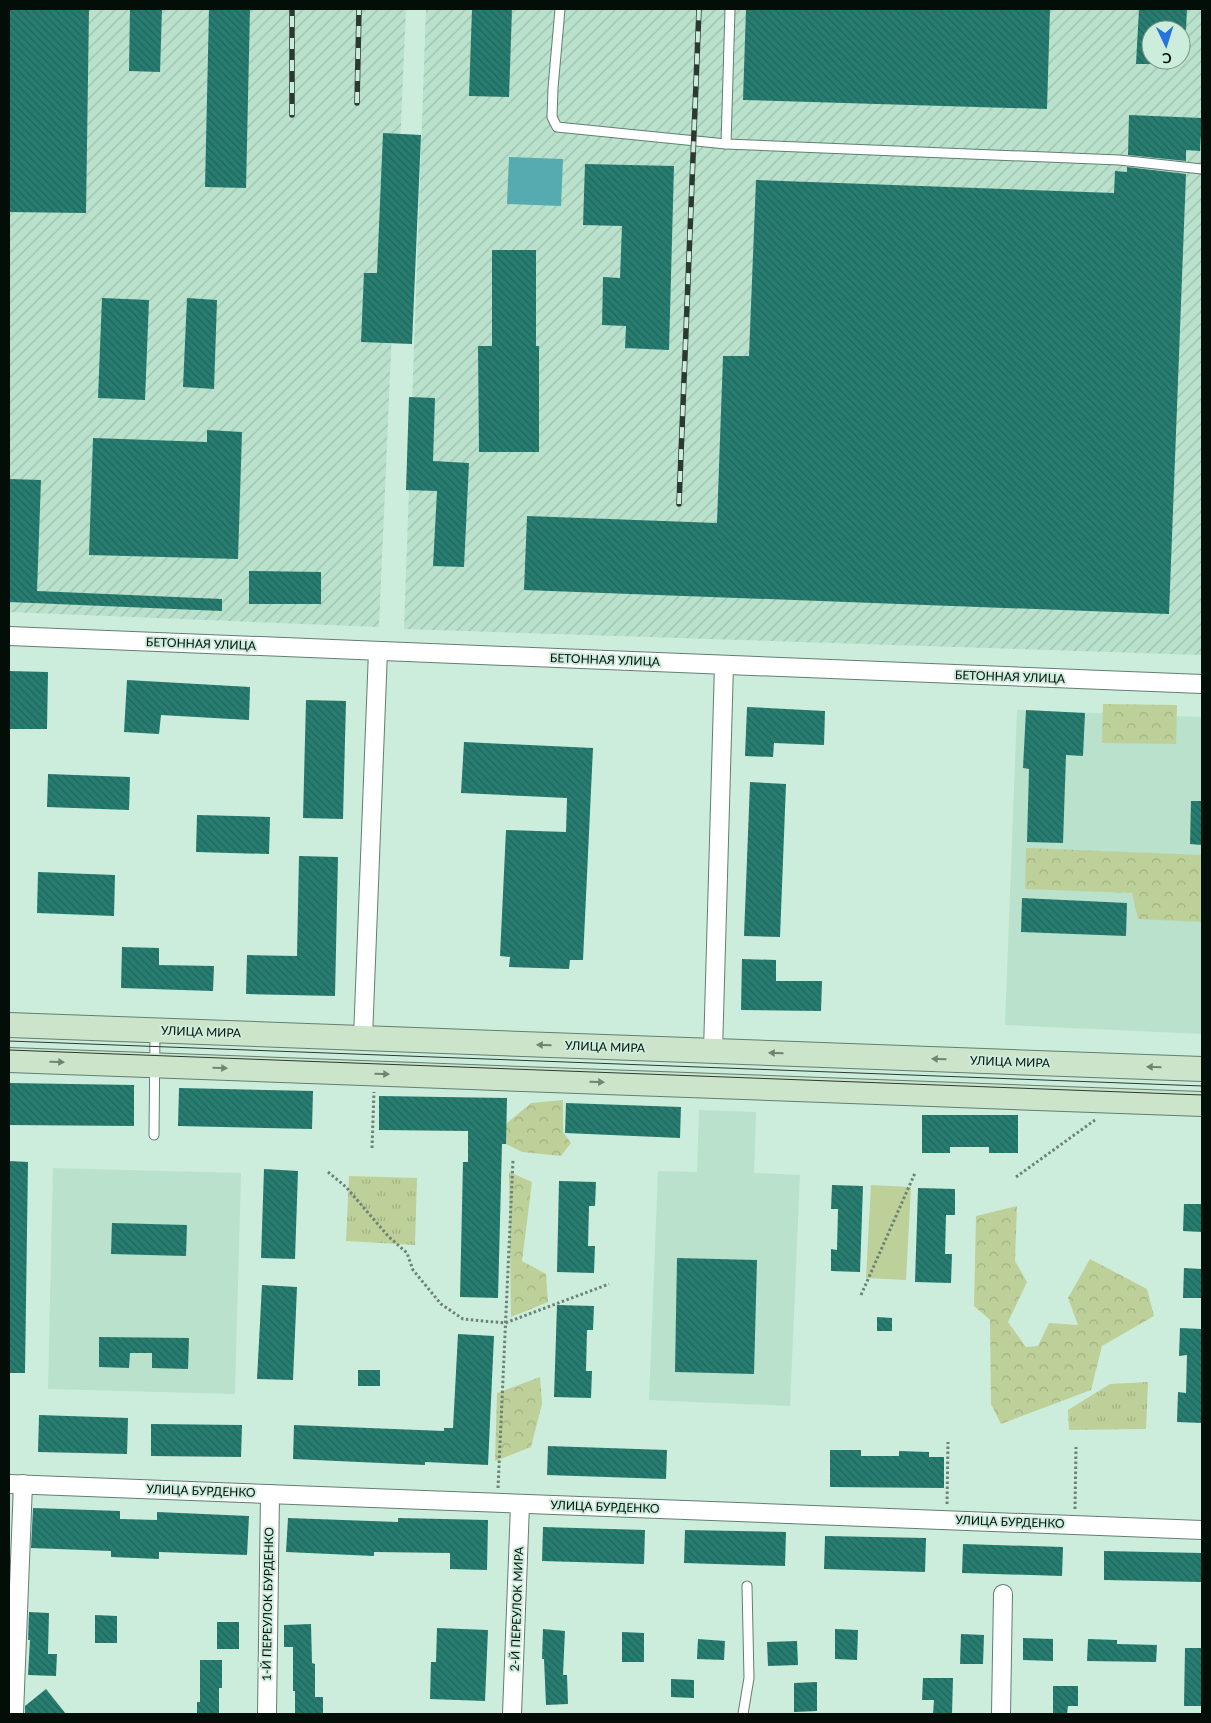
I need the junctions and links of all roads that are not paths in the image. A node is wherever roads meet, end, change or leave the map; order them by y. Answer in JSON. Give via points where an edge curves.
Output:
{"nodes":[{"id":1,"x":560,"y":9,"type":"edge"},
{"id":2,"x":730,"y":9,"type":"edge"},
{"id":3,"x":726,"y":144,"type":"junction"},
{"id":4,"x":1202,"y":169,"type":"edge"},
{"id":5,"x":9,"y":636,"type":"edge"},
{"id":6,"x":378,"y":651,"type":"junction"},
{"id":7,"x":724,"y":665,"type":"junction"},
{"id":8,"x":1202,"y":684,"type":"edge"},
{"id":9,"x":9,"y":1024,"type":"edge"},
{"id":10,"x":155,"y":1030,"type":"junction"},
{"id":11,"x":363,"y":1038,"type":"junction"},
{"id":12,"x":714,"y":1051,"type":"junction"},
{"id":13,"x":9,"y":1060,"type":"edge"},
{"id":14,"x":154,"y":1066,"type":"junction"},
{"id":15,"x":1202,"y":1069,"type":"edge"},
{"id":16,"x":1202,"y":1104,"type":"edge"},
{"id":17,"x":154,"y":1135,"type":"dead end"},
{"id":18,"x":16,"y":1484,"type":"edge"},
{"id":19,"x":270,"y":1494,"type":"junction"},
{"id":20,"x":520,"y":1504,"type":"junction"},
{"id":21,"x":1202,"y":1530,"type":"edge"},
{"id":22,"x":748,"y":1586,"type":"dead end"},
{"id":23,"x":1003,"y":1594,"type":"dead end"},
{"id":24,"x":14,"y":1714,"type":"edge"},
{"id":25,"x":267,"y":1714,"type":"edge"},
{"id":26,"x":512,"y":1714,"type":"edge"},
{"id":27,"x":743,"y":1714,"type":"edge"},
{"id":28,"x":1001,"y":1714,"type":"edge"}],
"edges":[{"from":1,"to":3,"type":"lane","via":[[552,88],[552,117],[557,126]]},
{"from":2,"to":3,"type":"lane"},
{"from":3,"to":4,"type":"lane","via":[[1119,160]]},
{"from":5,"to":6,"type":"street","name":"БЕТОННАЯ УЛИЦА"},
{"from":6,"to":7,"type":"street","name":"БЕТОННАЯ УЛИЦА"},
{"from":6,"to":11,"type":"street"},
{"from":7,"to":8,"type":"street","name":"БЕТОННАЯ УЛИЦА"},
{"from":7,"to":12,"type":"street"},
{"from":9,"to":10,"type":"street","name":"УЛИЦА МИРА"},
{"from":10,"to":11,"type":"street","name":"УЛИЦА МИРА"},
{"from":10,"to":14,"type":"lane"},
{"from":12,"to":11,"type":"street","name":"УЛИЦА МИРА","one_way":true},
{"from":15,"to":12,"type":"street","name":"УЛИЦА МИРА","one_way":true},
{"from":13,"to":14,"type":"street","one_way":true},
{"from":14,"to":16,"type":"street","one_way":true},
{"from":14,"to":17,"type":"lane"},
{"from":18,"to":19,"type":"street","name":"УЛИЦА БУРДЕНКО"},
{"from":18,"to":24,"type":"street"},
{"from":19,"to":20,"type":"street","name":"УЛИЦА БУРДЕНКО"},
{"from":19,"to":25,"type":"street","name":"1-Й ПЕРЕУЛОК БУРДЕНКО"},
{"from":20,"to":21,"type":"street","name":"УЛИЦА БУРДЕНКО"},
{"from":20,"to":26,"type":"street","name":"2-Й ПЕРЕУЛОК МИРА"},
{"from":22,"to":27,"type":"lane","via":[[749,1678]]},
{"from":23,"to":28,"type":"street"}]}
